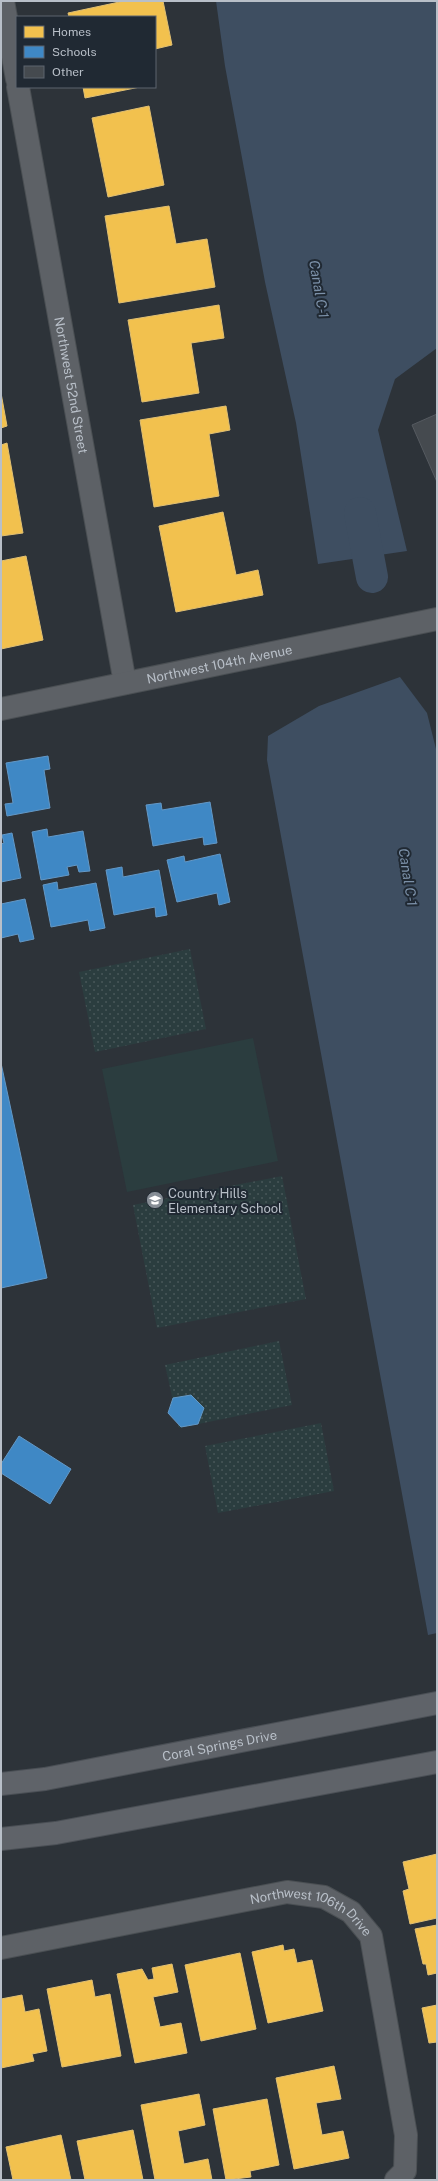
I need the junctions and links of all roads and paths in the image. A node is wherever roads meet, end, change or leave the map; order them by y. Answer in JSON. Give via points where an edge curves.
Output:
{"nodes":[{"id":1,"x":3,"y":1,"type":"edge"},
{"id":2,"x":16,"y":73,"type":"edge"},
{"id":3,"x":18,"y":88,"type":"edge"},
{"id":4,"x":437,"y":619,"type":"edge"},
{"id":5,"x":125,"y":683,"type":"junction"},
{"id":6,"x":1,"y":709,"type":"edge"},
{"id":7,"x":437,"y":1703,"type":"edge"},
{"id":8,"x":437,"y":1762,"type":"edge"},
{"id":9,"x":1,"y":1784,"type":"edge"},
{"id":10,"x":1,"y":1839,"type":"edge"},
{"id":11,"x":1,"y":1948,"type":"edge"},
{"id":12,"x":396,"y":2180,"type":"edge"}],
"edges":[{"from":1,"to":2,"type":"street"},
{"from":3,"to":5,"type":"street","name":"Northwest 52nd Street"},
{"from":4,"to":5,"type":"street","name":"Northwest 104th Avenue"},
{"from":5,"to":6,"type":"street","name":"Northwest 104th Avenue"},
{"from":7,"to":9,"type":"main road","name":"Coral Springs Drive","via":[[45,1780]]},
{"from":8,"to":10,"type":"main road","via":[[56,1833]]},
{"from":11,"to":12,"type":"street","name":"Northwest 106th Drive","via":[[287,1892],[324,1897],[351,1912],[371,1936],[406,2136],[405,2171]]}]}
